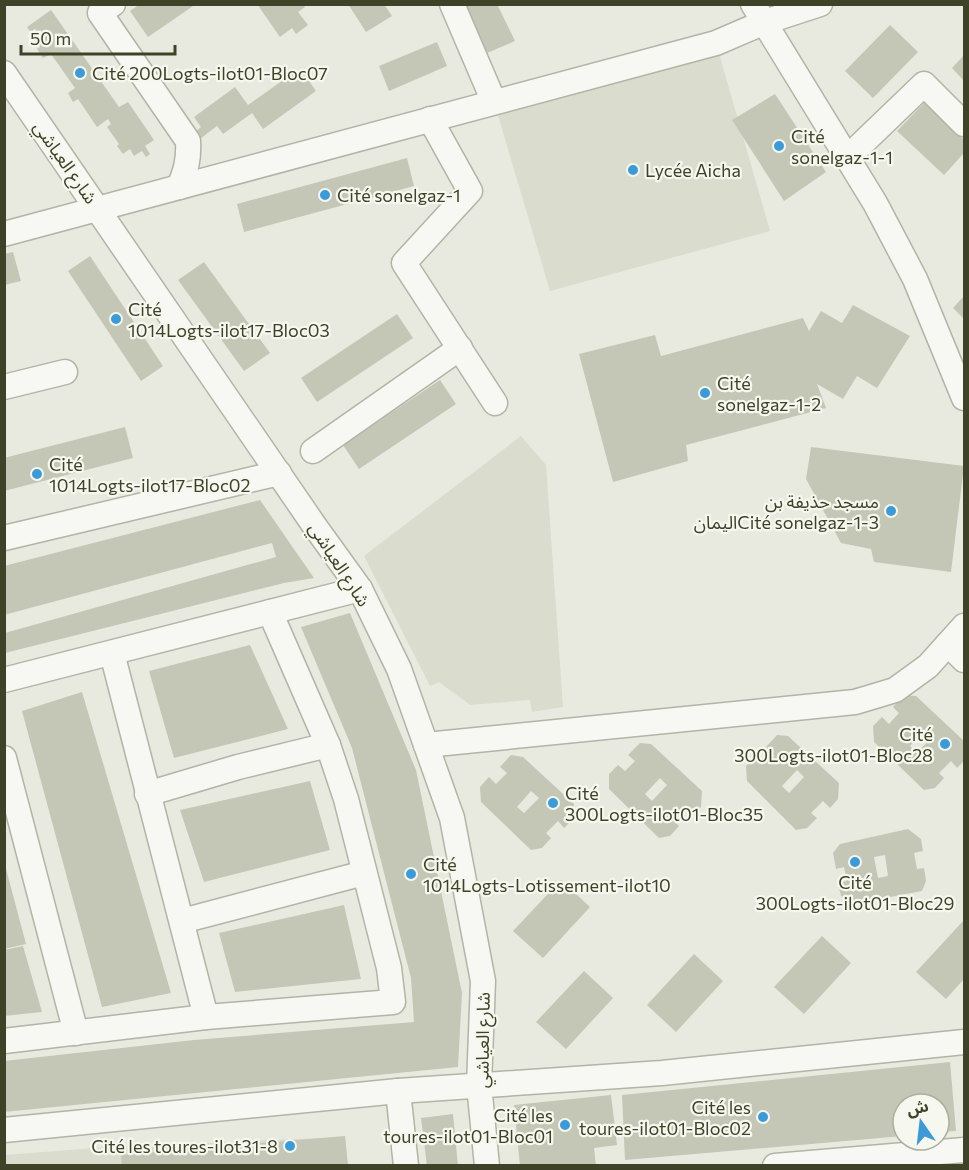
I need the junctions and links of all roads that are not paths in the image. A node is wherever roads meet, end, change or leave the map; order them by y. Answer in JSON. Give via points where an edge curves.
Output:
{"nodes":[{"id":1,"x":112,"y":4,"type":"edge"},
{"id":2,"x":452,"y":4,"type":"edge"},
{"id":3,"x":820,"y":4,"type":"edge"},
{"id":4,"x":759,"y":13,"type":"edge"},
{"id":5,"x":4,"y":73,"type":"edge"},
{"id":6,"x":494,"y":102,"type":"junction"},
{"id":7,"x":430,"y":119,"type":"junction"},
{"id":8,"x":964,"y":124,"type":"edge"},
{"id":9,"x":847,"y":158,"type":"junction"},
{"id":10,"x":179,"y":187,"type":"junction"},
{"id":11,"x":98,"y":208,"type":"junction"},
{"id":12,"x":4,"y":234,"type":"edge"},
{"id":13,"x":932,"y":320,"type":"junction"},
{"id":14,"x":460,"y":348,"type":"junction"},
{"id":15,"x":964,"y":351,"type":"edge"},
{"id":16,"x":64,"y":372,"type":"dead end"},
{"id":17,"x":4,"y":387,"type":"edge"},
{"id":18,"x":964,"y":398,"type":"edge"},
{"id":19,"x":495,"y":403,"type":"dead end"},
{"id":20,"x":313,"y":452,"type":"dead end"},
{"id":21,"x":279,"y":473,"type":"junction"},
{"id":22,"x":4,"y":538,"type":"edge"},
{"id":23,"x":360,"y":589,"type":"junction"},
{"id":24,"x":270,"y":612,"type":"junction"},
{"id":25,"x":959,"y":643,"type":"edge"},
{"id":26,"x":112,"y":653,"type":"junction"},
{"id":27,"x":4,"y":680,"type":"edge"},
{"id":28,"x":328,"y":745,"type":"junction"},
{"id":29,"x":426,"y":745,"type":"junction"},
{"id":30,"x":4,"y":758,"type":"edge"},
{"id":31,"x":147,"y":794,"type":"junction"},
{"id":32,"x":364,"y":873,"type":"junction"},
{"id":33,"x":182,"y":921,"type":"junction"},
{"id":34,"x":206,"y":1017,"type":"junction"},
{"id":35,"x":76,"y":1033,"type":"junction"},
{"id":36,"x":4,"y":1041,"type":"edge"},
{"id":37,"x":964,"y":1042,"type":"edge"},
{"id":38,"x":480,"y":1085,"type":"junction"},
{"id":39,"x":398,"y":1091,"type":"junction"},
{"id":40,"x":4,"y":1130,"type":"edge"},
{"id":41,"x":964,"y":1150,"type":"edge"},
{"id":42,"x":406,"y":1166,"type":"edge"},
{"id":43,"x":487,"y":1166,"type":"edge"},
{"id":44,"x":775,"y":1166,"type":"edge"}],
"edges":[{"from":1,"to":10,"type":"street","via":[[100,13],[188,141],[187,169]]},
{"from":2,"to":6,"type":"street"},
{"from":3,"to":4,"type":"street"},
{"from":4,"to":6,"type":"street","via":[[716,43]]},
{"from":4,"to":9,"type":"street"},
{"from":5,"to":11,"type":"street","name":"شارع العياشي"},
{"from":6,"to":7,"type":"street"},
{"from":7,"to":10,"type":"street"},
{"from":7,"to":14,"type":"street","via":[[470,191],[404,263]]},
{"from":8,"to":9,"type":"street","via":[[924,84]]},
{"from":9,"to":13,"type":"street","via":[[915,279]]},
{"from":10,"to":11,"type":"street"},
{"from":11,"to":12,"type":"street"},
{"from":11,"to":21,"type":"street","name":"شارع العياشي"},
{"from":13,"to":15,"type":"street"},
{"from":13,"to":18,"type":"street"},
{"from":14,"to":19,"type":"street"},
{"from":14,"to":20,"type":"street"},
{"from":16,"to":17,"type":"street"},
{"from":21,"to":22,"type":"street"},
{"from":21,"to":23,"type":"street","name":"شارع العياشي"},
{"from":23,"to":24,"type":"street"},
{"from":23,"to":29,"type":"street","name":"شارع العياشي","via":[[399,669]]},
{"from":24,"to":26,"type":"street"},
{"from":24,"to":28,"type":"street"},
{"from":25,"to":29,"type":"street","via":[[895,690],[855,702]]},
{"from":26,"to":27,"type":"street"},
{"from":26,"to":31,"type":"street"},
{"from":28,"to":31,"type":"street"},
{"from":28,"to":32,"type":"street"},
{"from":29,"to":38,"type":"street","name":"شارع العياشي","via":[[452,818],[483,981]]},
{"from":30,"to":35,"type":"street"},
{"from":31,"to":33,"type":"street"},
{"from":32,"to":33,"type":"street"},
{"from":32,"to":34,"type":"street","via":[[389,968],[393,1002]]},
{"from":33,"to":34,"type":"street"},
{"from":34,"to":35,"type":"street"},
{"from":35,"to":36,"type":"street"},
{"from":37,"to":38,"type":"street","via":[[662,1073]]},
{"from":38,"to":39,"type":"street"},
{"from":38,"to":43,"type":"street","name":"شارع العياشي"},
{"from":39,"to":40,"type":"street"},
{"from":39,"to":42,"type":"street"},
{"from":41,"to":44,"type":"street"}]}
